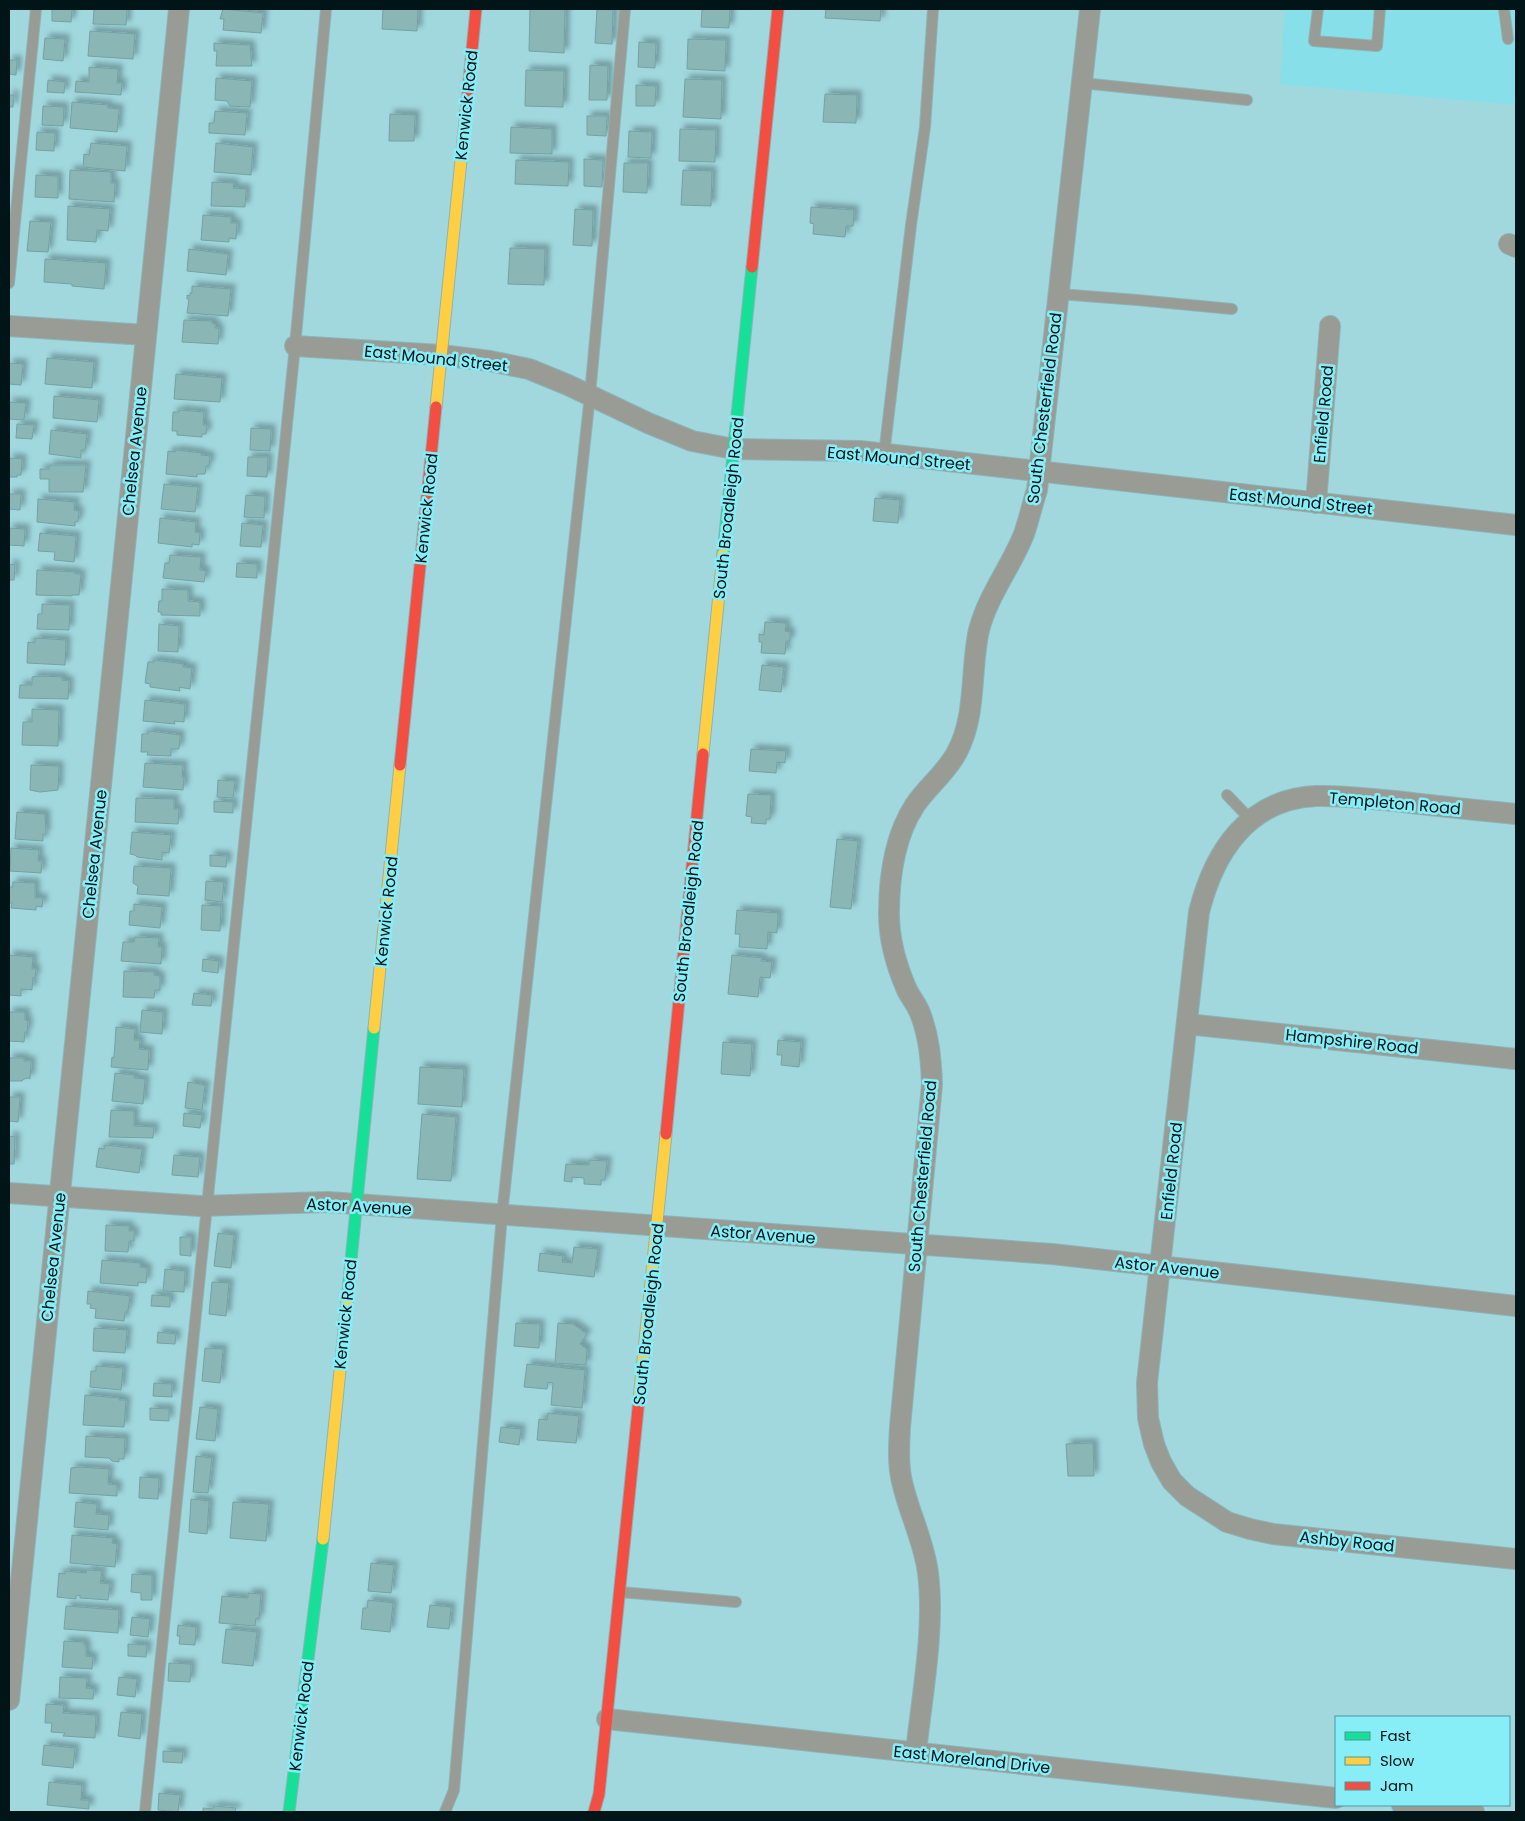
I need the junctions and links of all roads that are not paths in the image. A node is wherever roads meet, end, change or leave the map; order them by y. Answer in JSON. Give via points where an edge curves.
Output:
{"nodes":[{"id":1,"x":36,"y":9,"type":"edge"},
{"id":2,"x":178,"y":9,"type":"edge"},
{"id":3,"x":326,"y":9,"type":"edge"},
{"id":4,"x":476,"y":9,"type":"edge"},
{"id":5,"x":625,"y":9,"type":"edge"},
{"id":6,"x":778,"y":9,"type":"edge"},
{"id":7,"x":933,"y":9,"type":"edge"},
{"id":8,"x":1090,"y":9,"type":"edge"},
{"id":9,"x":1318,"y":9,"type":"edge"},
{"id":10,"x":1380,"y":9,"type":"edge"},
{"id":11,"x":1504,"y":9,"type":"edge"},
{"id":12,"x":1508,"y":39,"type":"dead end"},
{"id":13,"x":1082,"y":83,"type":"junction"},
{"id":14,"x":1247,"y":100,"type":"dead end"},
{"id":15,"x":9,"y":283,"type":"edge"},
{"id":16,"x":1059,"y":294,"type":"junction"},
{"id":17,"x":1232,"y":310,"type":"dead end"},
{"id":18,"x":9,"y":326,"type":"edge"},
{"id":19,"x":1330,"y":326,"type":"dead end"},
{"id":20,"x":146,"y":335,"type":"junction"},
{"id":21,"x":295,"y":346,"type":"junction"},
{"id":22,"x":441,"y":355,"type":"junction"},
{"id":23,"x":590,"y":395,"type":"junction"},
{"id":24,"x":734,"y":449,"type":"junction"},
{"id":25,"x":884,"y":454,"type":"junction"},
{"id":26,"x":1038,"y":472,"type":"junction"},
{"id":27,"x":1316,"y":503,"type":"junction"},
{"id":28,"x":1516,"y":525,"type":"edge"},
{"id":29,"x":1227,"y":795,"type":"dead end"},
{"id":30,"x":1516,"y":814,"type":"edge"},
{"id":31,"x":1250,"y":819,"type":"junction"},
{"id":32,"x":1230,"y":842,"type":"joint"},
{"id":33,"x":1187,"y":1024,"type":"junction"},
{"id":34,"x":1516,"y":1059,"type":"edge"},
{"id":35,"x":9,"y":1193,"type":"edge"},
{"id":36,"x":59,"y":1196,"type":"junction"},
{"id":37,"x":356,"y":1204,"type":"junction"},
{"id":38,"x":206,"y":1206,"type":"junction"},
{"id":39,"x":502,"y":1215,"type":"junction"},
{"id":40,"x":657,"y":1226,"type":"junction"},
{"id":41,"x":916,"y":1245,"type":"junction"},
{"id":42,"x":1161,"y":1267,"type":"junction"},
{"id":43,"x":1516,"y":1306,"type":"edge"},
{"id":44,"x":1187,"y":1496,"type":"joint"},
{"id":45,"x":1516,"y":1559,"type":"edge"},
{"id":46,"x":620,"y":1592,"type":"junction"},
{"id":47,"x":736,"y":1602,"type":"dead end"},
{"id":48,"x":9,"y":1700,"type":"edge"},
{"id":49,"x":607,"y":1719,"type":"junction"},
{"id":50,"x":916,"y":1752,"type":"junction"},
{"id":51,"x":1335,"y":1798,"type":"edge"},
{"id":52,"x":1412,"y":1806,"type":"edge"},
{"id":53,"x":145,"y":1812,"type":"edge"},
{"id":54,"x":289,"y":1812,"type":"edge"},
{"id":55,"x":446,"y":1812,"type":"edge"},
{"id":56,"x":594,"y":1812,"type":"edge"},
{"id":57,"x":1474,"y":1812,"type":"edge"}],
"edges":[{"from":1,"to":15,"type":"lane"},
{"from":2,"to":20,"type":"street","name":"Chelsea Avenue"},
{"from":3,"to":21,"type":"lane"},
{"from":4,"to":22,"type":"street","name":"Kenwick Road"},
{"from":5,"to":23,"type":"lane"},
{"from":6,"to":24,"type":"street","name":"South Broadleigh Road"},
{"from":7,"to":25,"type":"lane","via":[[925,126]]},
{"from":8,"to":13,"type":"street","name":"South Chesterfield Road"},
{"from":9,"to":10,"type":"lane","via":[[1314,42],[1377,46]]},
{"from":11,"to":12,"type":"lane"},
{"from":13,"to":14,"type":"lane"},
{"from":13,"to":16,"type":"street","name":"South Chesterfield Road"},
{"from":16,"to":17,"type":"lane"},
{"from":16,"to":26,"type":"street","name":"South Chesterfield Road"},
{"from":18,"to":20,"type":"street"},
{"from":19,"to":27,"type":"street","name":"Enfield Road"},
{"from":20,"to":36,"type":"street","name":"Chelsea Avenue"},
{"from":21,"to":22,"type":"street","name":"East Mound Street"},
{"from":21,"to":38,"type":"lane"},
{"from":22,"to":23,"type":"street","name":"East Mound Street","via":[[529,369]]},
{"from":22,"to":37,"type":"street","name":"Kenwick Road"},
{"from":23,"to":24,"type":"street","name":"East Mound Street","via":[[692,441]]},
{"from":23,"to":39,"type":"lane"},
{"from":24,"to":25,"type":"street","name":"East Mound Street"},
{"from":24,"to":40,"type":"street","name":"South Broadleigh Road"},
{"from":25,"to":26,"type":"street","name":"East Mound Street"},
{"from":26,"to":27,"type":"street","name":"East Mound Street"},
{"from":26,"to":41,"type":"street","name":"South Chesterfield Road","via":[[1037,490],[1024,534],[987,605],[979,631],[965,732],[957,752],[916,804],[902,828],[895,852],[889,914],[891,944],[896,964],[920,1012],[932,1067]]},
{"from":27,"to":28,"type":"street","name":"East Mound Street"},
{"from":29,"to":31,"type":"lane"},
{"from":30,"to":31,"type":"street","name":"Templeton Road","via":[[1347,796],[1315,796],[1283,802]]},
{"from":31,"to":32,"type":"street","name":"Templeton Road"},
{"from":32,"to":33,"type":"street","name":"Enfield Road","via":[[1210,875],[1199,912]]},
{"from":33,"to":34,"type":"street","name":"Hampshire Road"},
{"from":33,"to":42,"type":"street","name":"Enfield Road"},
{"from":35,"to":36,"type":"street","name":"Astor Avenue"},
{"from":36,"to":38,"type":"street","name":"Astor Avenue"},
{"from":36,"to":48,"type":"street","name":"Chelsea Avenue"},
{"from":37,"to":38,"type":"street","name":"Astor Avenue"},
{"from":37,"to":39,"type":"street","name":"Astor Avenue"},
{"from":37,"to":54,"type":"street","name":"Kenwick Road","via":[[318,1588]]},
{"from":38,"to":53,"type":"lane"},
{"from":39,"to":40,"type":"street","name":"Astor Avenue"},
{"from":39,"to":55,"type":"lane","via":[[454,1790]]},
{"from":40,"to":41,"type":"street","name":"Astor Avenue"},
{"from":40,"to":46,"type":"street","name":"South Broadleigh Road"},
{"from":41,"to":42,"type":"street","name":"Astor Avenue","via":[[1052,1254]]},
{"from":41,"to":50,"type":"street","name":"South Chesterfield Road","via":[[899,1459],[901,1477],[928,1571],[930,1594]]},
{"from":42,"to":43,"type":"street","name":"Astor Avenue"},
{"from":42,"to":44,"type":"street","name":"Enfield Road","via":[[1148,1383],[1148,1418],[1161,1462],[1172,1481]]},
{"from":44,"to":45,"type":"street","name":"Ashby Road","via":[[1227,1522],[1273,1534]]},
{"from":46,"to":47,"type":"lane"},
{"from":46,"to":49,"type":"street","name":"South Broadleigh Road"},
{"from":49,"to":50,"type":"street","name":"East Moreland Drive"},
{"from":49,"to":56,"type":"street","name":"South Broadleigh Road"},
{"from":50,"to":51,"type":"street","name":"East Moreland Drive"},
{"from":52,"to":57,"type":"street"}]}
